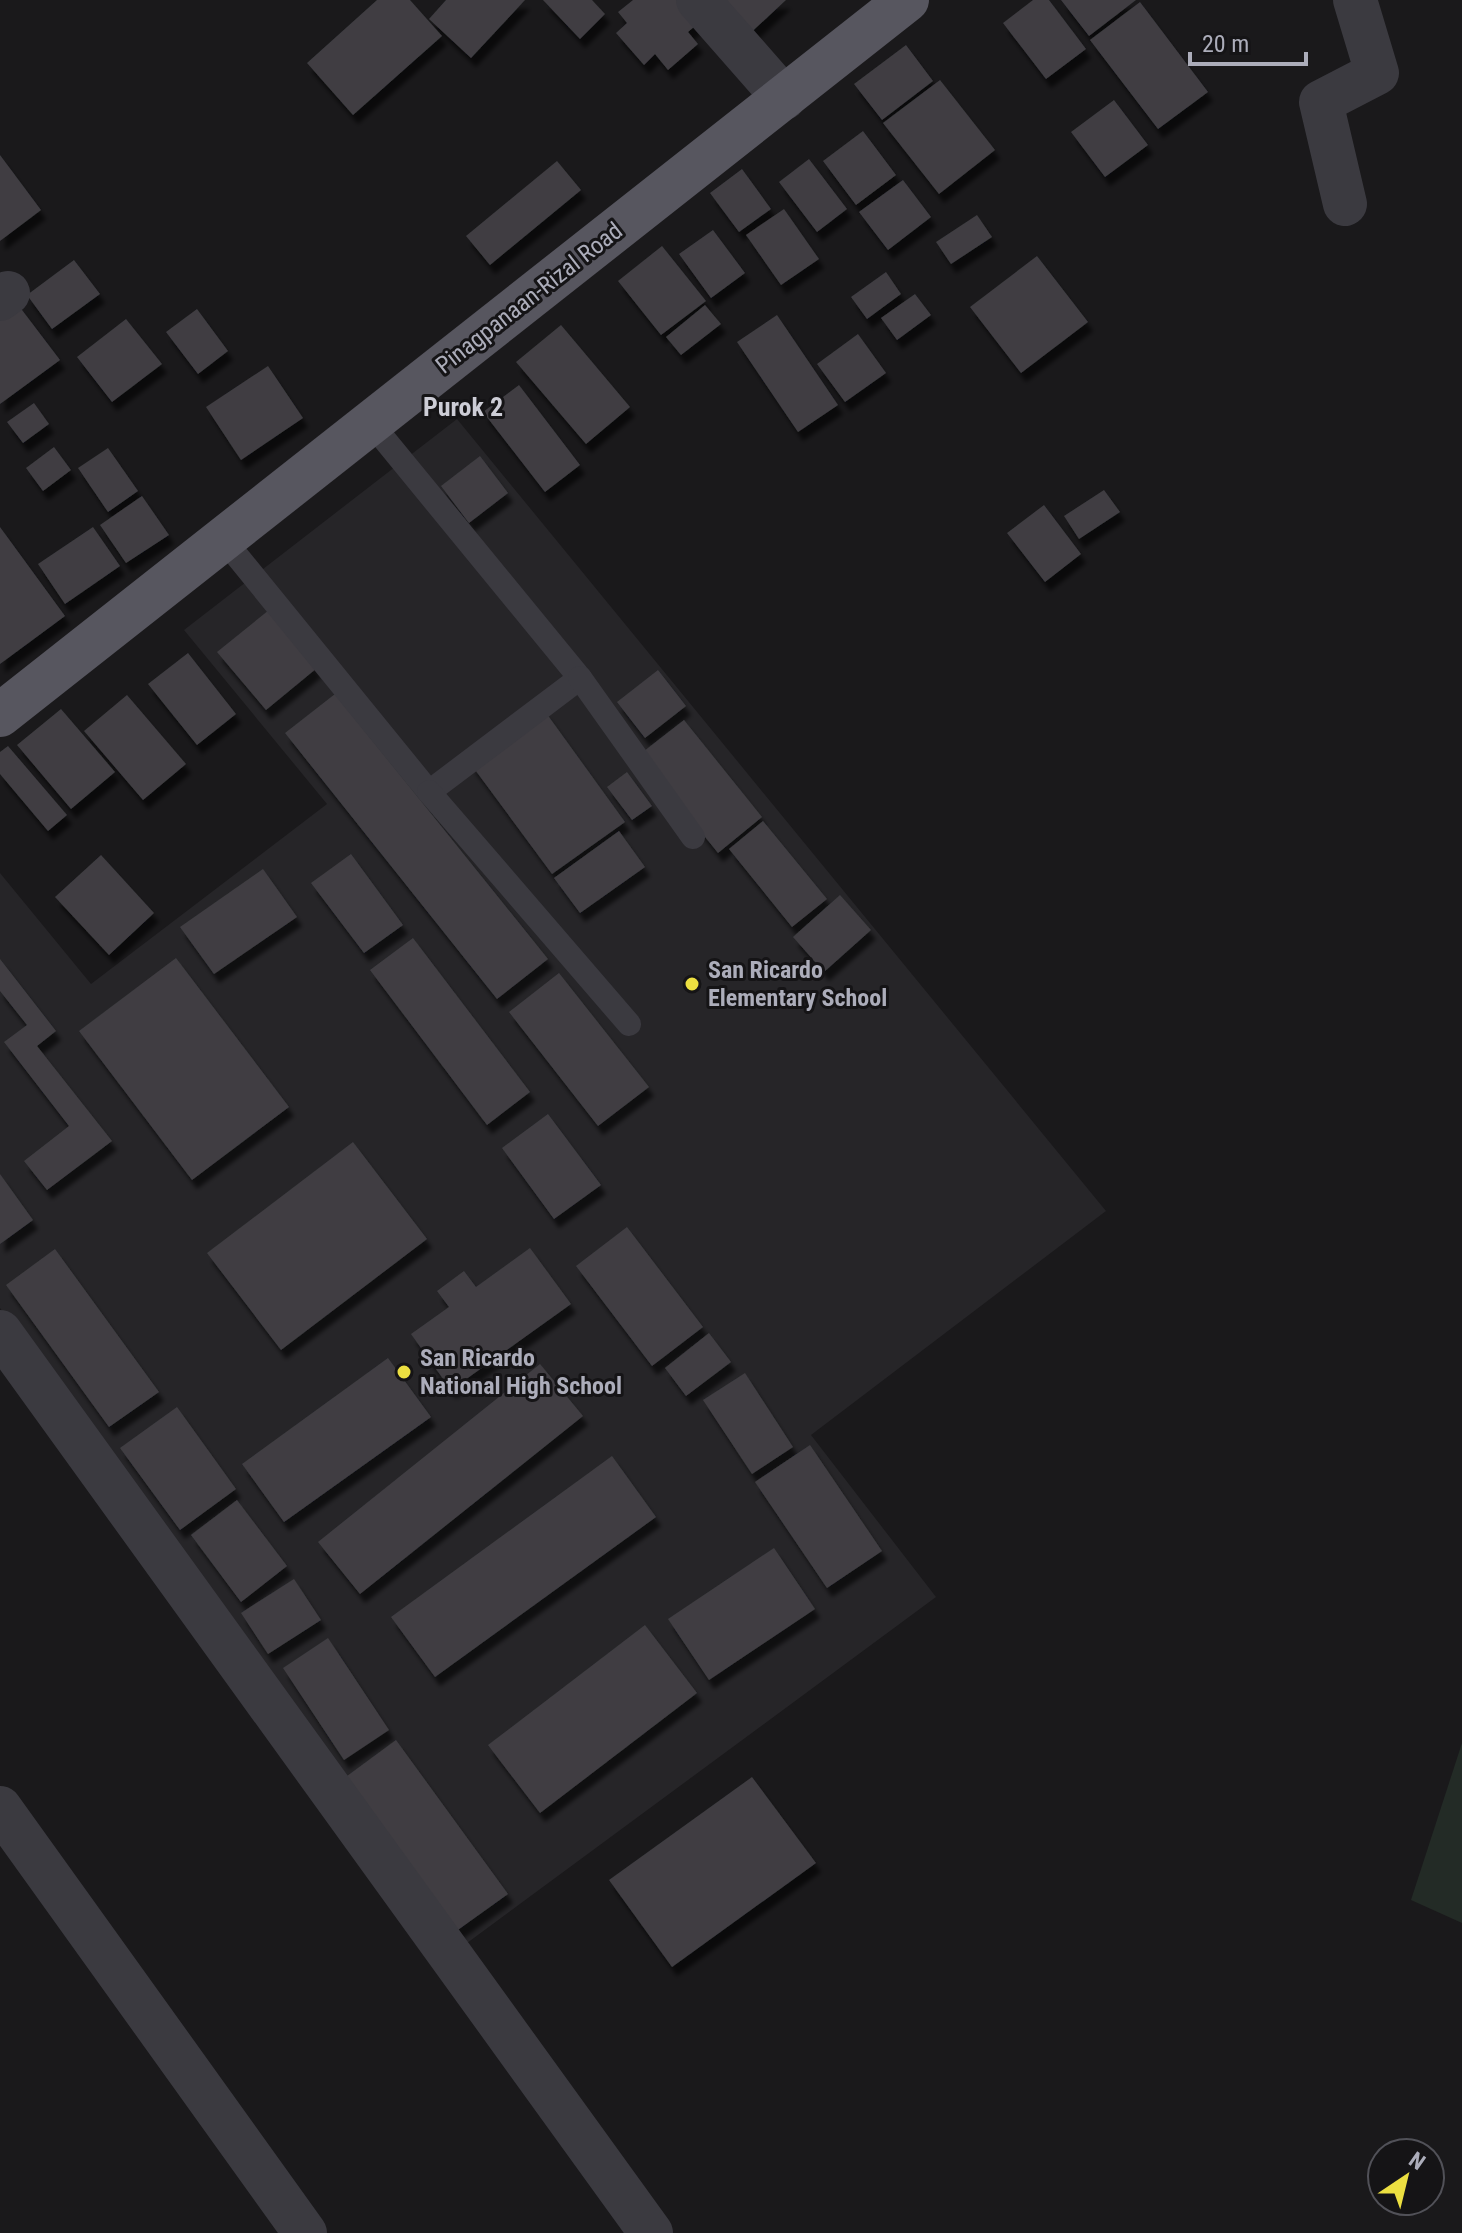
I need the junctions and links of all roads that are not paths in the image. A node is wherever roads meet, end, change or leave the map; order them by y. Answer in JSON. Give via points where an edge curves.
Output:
{"nodes":[{"id":1,"x":698,"y":0,"type":"edge"},
{"id":2,"x":907,"y":0,"type":"edge"},
{"id":3,"x":1355,"y":0,"type":"edge"},
{"id":4,"x":784,"y":98,"type":"junction"},
{"id":5,"x":1345,"y":204,"type":"dead end"},
{"id":6,"x":371,"y":423,"type":"junction"},
{"id":7,"x":224,"y":540,"type":"junction"},
{"id":8,"x":580,"y":678,"type":"junction"},
{"id":9,"x":0,"y":715,"type":"edge"},
{"id":10,"x":429,"y":792,"type":"junction"},
{"id":11,"x":693,"y":837,"type":"dead end"},
{"id":12,"x":629,"y":1024,"type":"dead end"},
{"id":13,"x":0,"y":1332,"type":"edge"},
{"id":14,"x":0,"y":1808,"type":"edge"},
{"id":15,"x":305,"y":2233,"type":"edge"},
{"id":16,"x":651,"y":2233,"type":"edge"}],
"edges":[{"from":1,"to":4,"type":"street"},
{"from":2,"to":4,"type":"main road","name":"Pinagpanaan-Rizal Road"},
{"from":3,"to":5,"type":"street","via":[[1377,73],[1321,102]]},
{"from":4,"to":6,"type":"main road","name":"Pinagpanaan-Rizal Road"},
{"from":6,"to":7,"type":"main road","name":"Pinagpanaan-Rizal Road"},
{"from":6,"to":8,"type":"lane"},
{"from":7,"to":9,"type":"main road","name":"Pinagpanaan-Rizal Road"},
{"from":7,"to":10,"type":"lane"},
{"from":8,"to":10,"type":"lane"},
{"from":8,"to":11,"type":"lane"},
{"from":10,"to":12,"type":"lane"},
{"from":13,"to":16,"type":"street"},
{"from":14,"to":15,"type":"street"}]}
